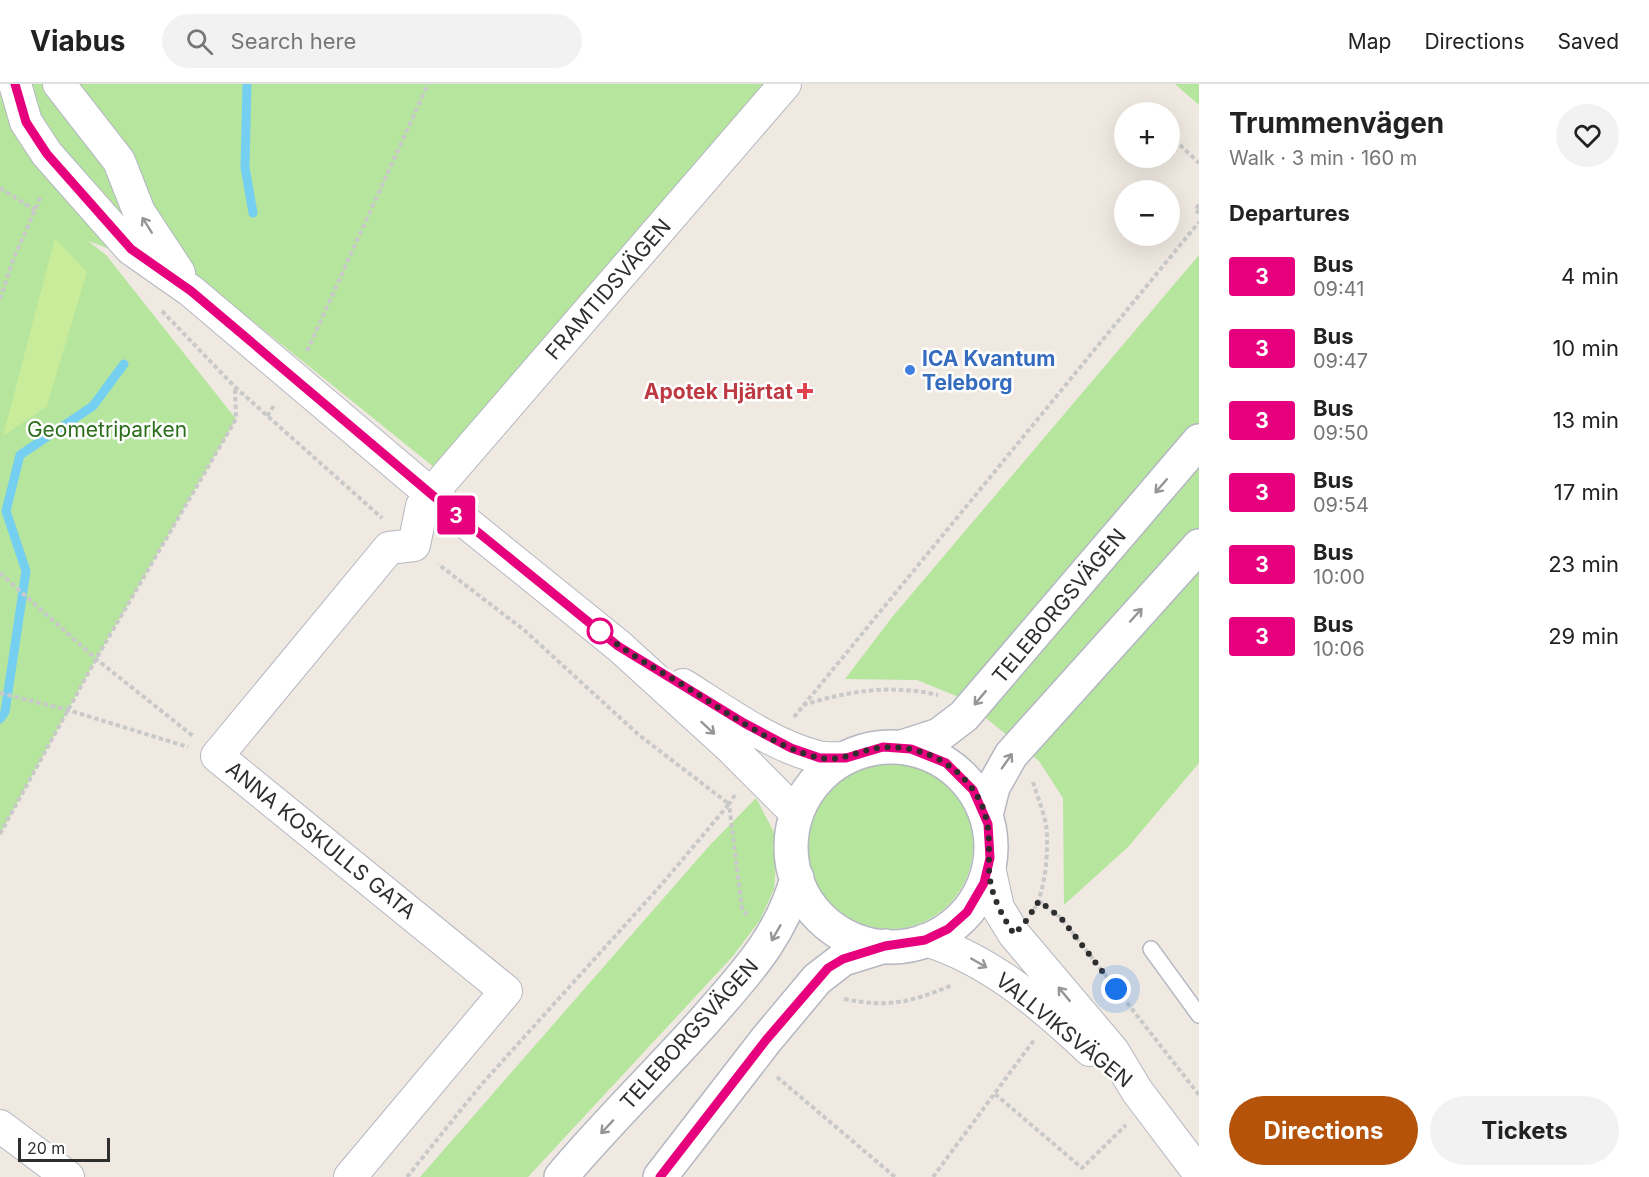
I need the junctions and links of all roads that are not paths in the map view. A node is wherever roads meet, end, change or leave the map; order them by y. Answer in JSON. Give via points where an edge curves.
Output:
{"nodes":[{"id":1,"x":15,"y":84,"type":"edge"},
{"id":2,"x":59,"y":84,"type":"edge"},
{"id":3,"x":785,"y":84,"type":"edge"},
{"id":4,"x":191,"y":291,"type":"junction"},
{"id":5,"x":1199,"y":441,"type":"edge"},
{"id":6,"x":431,"y":494,"type":"junction"},
{"id":7,"x":1199,"y":546,"type":"edge"},
{"id":8,"x":618,"y":646,"type":"junction"},
{"id":9,"x":902,"y":747,"type":"junction"},
{"id":10,"x":846,"y":758,"type":"junction"},
{"id":11,"x":797,"y":814,"type":"junction"},
{"id":12,"x":986,"y":815,"type":"junction"},
{"id":13,"x":989,"y":867,"type":"junction"},
{"id":14,"x":797,"y":878,"type":"junction"},
{"id":15,"x":925,"y":940,"type":"junction"},
{"id":16,"x":885,"y":946,"type":"junction"},
{"id":17,"x":1151,"y":949,"type":"dead end"},
{"id":18,"x":1199,"y":1015,"type":"edge"},
{"id":19,"x":1136,"y":1104,"type":"junction"},
{"id":20,"x":0,"y":1126,"type":"edge"},
{"id":21,"x":1199,"y":1173,"type":"edge"},
{"id":22,"x":68,"y":1177,"type":"edge"},
{"id":23,"x":350,"y":1177,"type":"edge"},
{"id":24,"x":561,"y":1177,"type":"edge"},
{"id":25,"x":660,"y":1177,"type":"edge"}],
"edges":[{"from":1,"to":4,"type":"street","via":[[26,122],[47,154],[131,249]]},
{"from":4,"to":2,"type":"street","one_way":true,"via":[[139,212],[119,161]]},
{"from":3,"to":6,"type":"street","name":"FRAMTIDSVÄGEN"},
{"from":4,"to":6,"type":"street"},
{"from":5,"to":9,"type":"main road","name":"TELEBORGSVÄGEN","one_way":true,"via":[[964,716],[939,735]]},
{"from":6,"to":8,"type":"street"},
{"from":6,"to":23,"type":"street","name":"ANNA KOSKULLS GATA","via":[[422,506],[414,545],[389,548],[217,756],[506,991]]},
{"from":12,"to":7,"type":"main road","one_way":true,"via":[[993,787],[1011,755]]},
{"from":8,"to":10,"type":"street","via":[[776,739],[820,758]]},
{"from":8,"to":11,"type":"street","one_way":true},
{"from":9,"to":10,"type":"main road","via":[[873,748]]},
{"from":9,"to":12,"type":"main road","via":[[929,754],[954,769],[973,790]]},
{"from":10,"to":11,"type":"main road","via":[[816,781]]},
{"from":11,"to":14,"type":"main road","via":[[792,846]]},
{"from":12,"to":13,"type":"main road"},
{"from":13,"to":15,"type":"main road","via":[[967,912],[948,929]]},
{"from":19,"to":13,"type":"street","name":"VALLVIKSVÄGEN","one_way":true,"via":[[1113,1051],[1014,934],[998,908]]},
{"from":14,"to":16,"type":"main road","via":[[810,904],[830,926],[856,940]]},
{"from":14,"to":24,"type":"main road","name":"TELEBORGSVÄGEN","one_way":true,"via":[[783,920],[770,943]]},
{"from":15,"to":16,"type":"main road"},
{"from":15,"to":19,"type":"street","name":"VALLVIKSVÄGEN","one_way":true,"via":[[950,947],[983,965],[1048,1012]]},
{"from":16,"to":25,"type":"main road","via":[[843,959],[817,979]]},
{"from":17,"to":18,"type":"lane"},
{"from":19,"to":21,"type":"street","name":"VALLVIKSVÄGEN"},
{"from":20,"to":22,"type":"street"}]}
